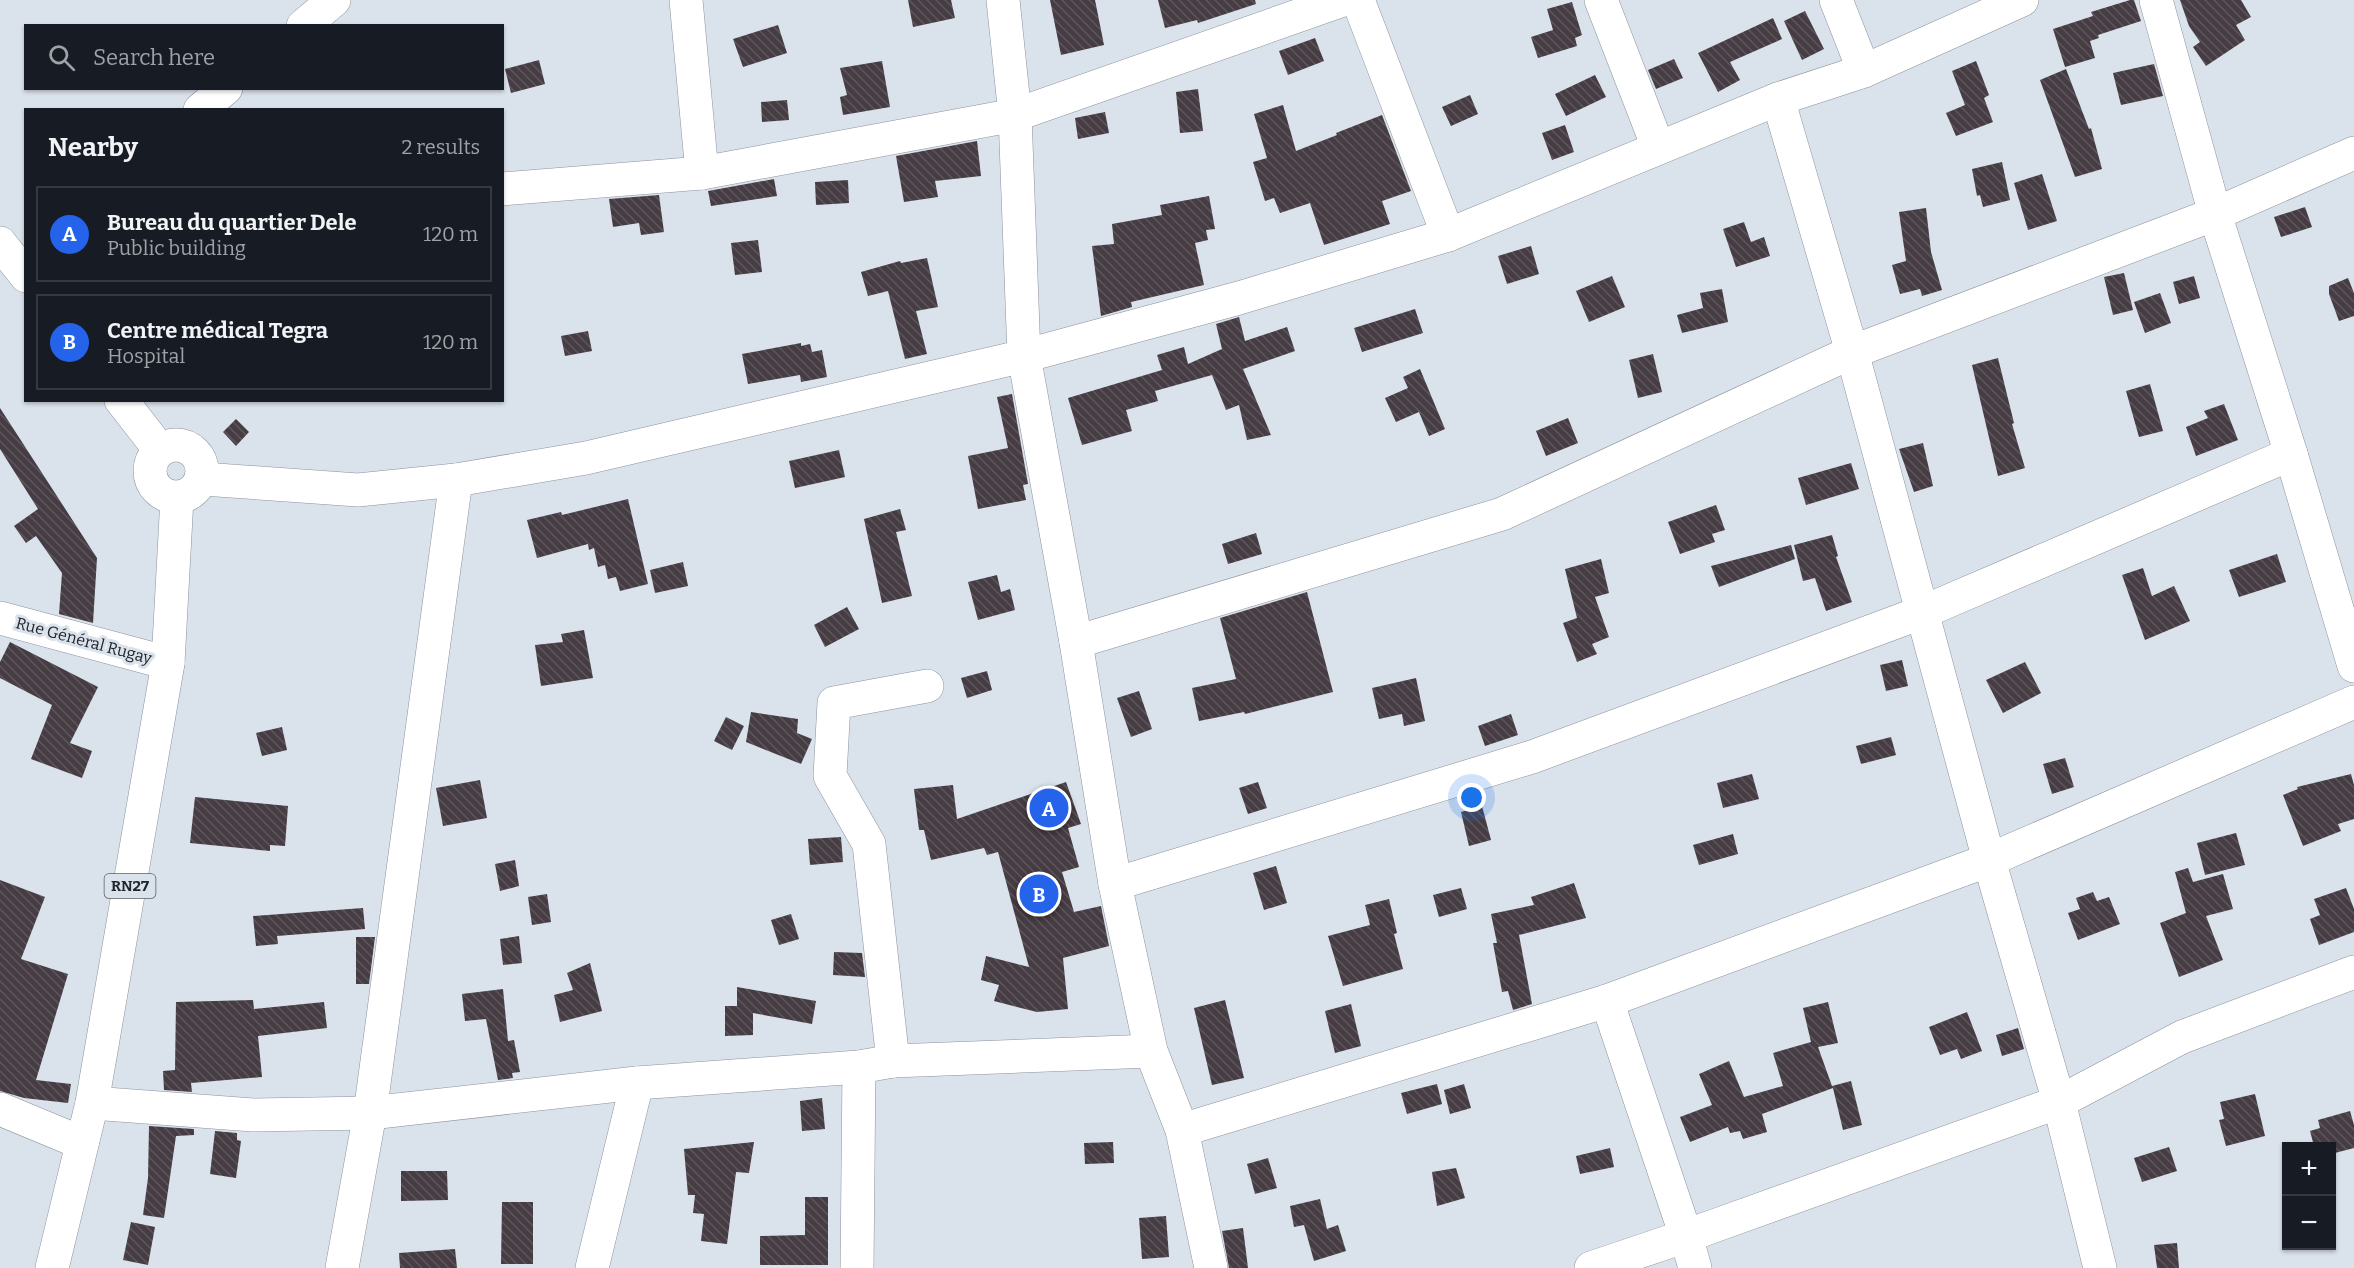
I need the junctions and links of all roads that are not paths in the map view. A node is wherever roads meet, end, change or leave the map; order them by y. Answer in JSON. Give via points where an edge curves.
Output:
{"nodes":[{"id":1,"x":334,"y":0,"type":"edge"},
{"id":2,"x":686,"y":0,"type":"edge"},
{"id":3,"x":1003,"y":0,"type":"edge"},
{"id":4,"x":1342,"y":0,"type":"edge"},
{"id":5,"x":1358,"y":0,"type":"edge"},
{"id":6,"x":1600,"y":0,"type":"edge"},
{"id":7,"x":1836,"y":0,"type":"edge"},
{"id":8,"x":2022,"y":0,"type":"edge"},
{"id":9,"x":2156,"y":0,"type":"edge"},
{"id":10,"x":305,"y":24,"type":"edge"},
{"id":11,"x":1864,"y":71,"type":"junction"},
{"id":12,"x":224,"y":90,"type":"edge"},
{"id":13,"x":1778,"y":99,"type":"junction"},
{"id":14,"x":202,"y":108,"type":"edge"},
{"id":15,"x":1015,"y":115,"type":"junction"},
{"id":16,"x":1658,"y":147,"type":"junction"},
{"id":17,"x":2354,"y":153,"type":"edge"},
{"id":18,"x":702,"y":173,"type":"junction"},
{"id":19,"x":504,"y":189,"type":"edge"},
{"id":20,"x":2215,"y":214,"type":"junction"},
{"id":21,"x":1448,"y":236,"type":"junction"},
{"id":22,"x":1852,"y":352,"type":"junction"},
{"id":23,"x":1024,"y":356,"type":"junction"},
{"id":24,"x":123,"y":402,"type":"edge"},
{"id":25,"x":160,"y":450,"type":"junction"},
{"id":26,"x":2290,"y":454,"type":"junction"},
{"id":27,"x":456,"y":480,"type":"junction"},
{"id":28,"x":190,"y":489,"type":"junction"},
{"id":29,"x":1923,"y":612,"type":"junction"},
{"id":30,"x":0,"y":618,"type":"edge"},
{"id":31,"x":1076,"y":642,"type":"junction"},
{"id":32,"x":168,"y":663,"type":"junction"},
{"id":33,"x":2354,"y":666,"type":"edge"},
{"id":34,"x":927,"y":686,"type":"dead end"},
{"id":35,"x":2354,"y":702,"type":"edge"},
{"id":36,"x":1989,"y":860,"type":"junction"},
{"id":37,"x":1115,"y":884,"type":"junction"},
{"id":38,"x":2354,"y":972,"type":"edge"},
{"id":39,"x":1607,"y":1001,"type":"junction"},
{"id":40,"x":1151,"y":1051,"type":"junction"},
{"id":41,"x":893,"y":1061,"type":"junction"},
{"id":42,"x":859,"y":1067,"type":"junction"},
{"id":43,"x":637,"y":1083,"type":"junction"},
{"id":44,"x":2059,"y":1102,"type":"junction"},
{"id":45,"x":92,"y":1103,"type":"junction"},
{"id":46,"x":0,"y":1109,"type":"edge"},
{"id":47,"x":370,"y":1113,"type":"junction"},
{"id":48,"x":1182,"y":1130,"type":"junction"},
{"id":49,"x":82,"y":1143,"type":"junction"},
{"id":50,"x":1686,"y":1236,"type":"junction"},
{"id":51,"x":52,"y":1268,"type":"edge"},
{"id":52,"x":342,"y":1268,"type":"edge"},
{"id":53,"x":592,"y":1268,"type":"edge"},
{"id":54,"x":857,"y":1268,"type":"edge"},
{"id":55,"x":1211,"y":1268,"type":"edge"},
{"id":56,"x":1591,"y":1268,"type":"edge"},
{"id":57,"x":1695,"y":1268,"type":"edge"},
{"id":58,"x":2100,"y":1268,"type":"edge"}],
"edges":[{"from":1,"to":10,"type":"street"},
{"from":2,"to":18,"type":"street"},
{"from":3,"to":15,"type":"street"},
{"from":4,"to":15,"type":"street"},
{"from":5,"to":21,"type":"street"},
{"from":6,"to":16,"type":"street"},
{"from":7,"to":11,"type":"street"},
{"from":8,"to":11,"type":"street"},
{"from":9,"to":20,"type":"street"},
{"from":11,"to":13,"type":"street"},
{"from":12,"to":14,"type":"street"},
{"from":13,"to":16,"type":"street"},
{"from":13,"to":22,"type":"street"},
{"from":15,"to":18,"type":"street"},
{"from":15,"to":23,"type":"street"},
{"from":16,"to":21,"type":"street"},
{"from":17,"to":20,"type":"street"},
{"from":18,"to":19,"type":"street"},
{"from":20,"to":22,"type":"street"},
{"from":20,"to":26,"type":"street"},
{"from":21,"to":23,"type":"street"},
{"from":22,"to":29,"type":"street"},
{"from":22,"to":31,"type":"street","via":[[1502,514]]},
{"from":23,"to":27,"type":"street","via":[[586,458]]},
{"from":23,"to":31,"type":"street"},
{"from":24,"to":25,"type":"street"},
{"from":25,"to":28,"type":"street","number":"RN27","via":[[175,445],[191,449],[202,462]]},
{"from":25,"to":28,"type":"street","via":[[150,464],[151,481],[161,494]]},
{"from":26,"to":29,"type":"street"},
{"from":26,"to":33,"type":"street"},
{"from":27,"to":28,"type":"street","via":[[358,490]]},
{"from":27,"to":47,"type":"street"},
{"from":28,"to":32,"type":"street","number":"RN27"},
{"from":29,"to":36,"type":"street"},
{"from":29,"to":37,"type":"street","via":[[1532,757]]},
{"from":30,"to":32,"type":"street","name":"Rue Général Rugay"},
{"from":31,"to":37,"type":"street"},
{"from":32,"to":45,"type":"street","number":"RN27"},
{"from":34,"to":41,"type":"street","via":[[834,703],[830,776],[869,844]]},
{"from":35,"to":36,"type":"street"},
{"from":36,"to":39,"type":"street"},
{"from":36,"to":44,"type":"street"},
{"from":37,"to":40,"type":"street"},
{"from":38,"to":44,"type":"street","via":[[2182,1037]]},
{"from":39,"to":48,"type":"street"},
{"from":39,"to":50,"type":"street"},
{"from":40,"to":41,"type":"street"},
{"from":40,"to":48,"type":"street"},
{"from":41,"to":42,"type":"street"},
{"from":42,"to":43,"type":"street"},
{"from":42,"to":54,"type":"street"},
{"from":43,"to":47,"type":"street"},
{"from":43,"to":53,"type":"street"},
{"from":44,"to":50,"type":"street"},
{"from":44,"to":58,"type":"street"},
{"from":45,"to":47,"type":"street","via":[[253,1115]]},
{"from":45,"to":49,"type":"street","number":"RN27"},
{"from":46,"to":49,"type":"street"},
{"from":47,"to":52,"type":"street"},
{"from":48,"to":55,"type":"street"},
{"from":49,"to":51,"type":"street","number":"RN27"},
{"from":50,"to":56,"type":"street"},
{"from":50,"to":57,"type":"street"}]}
